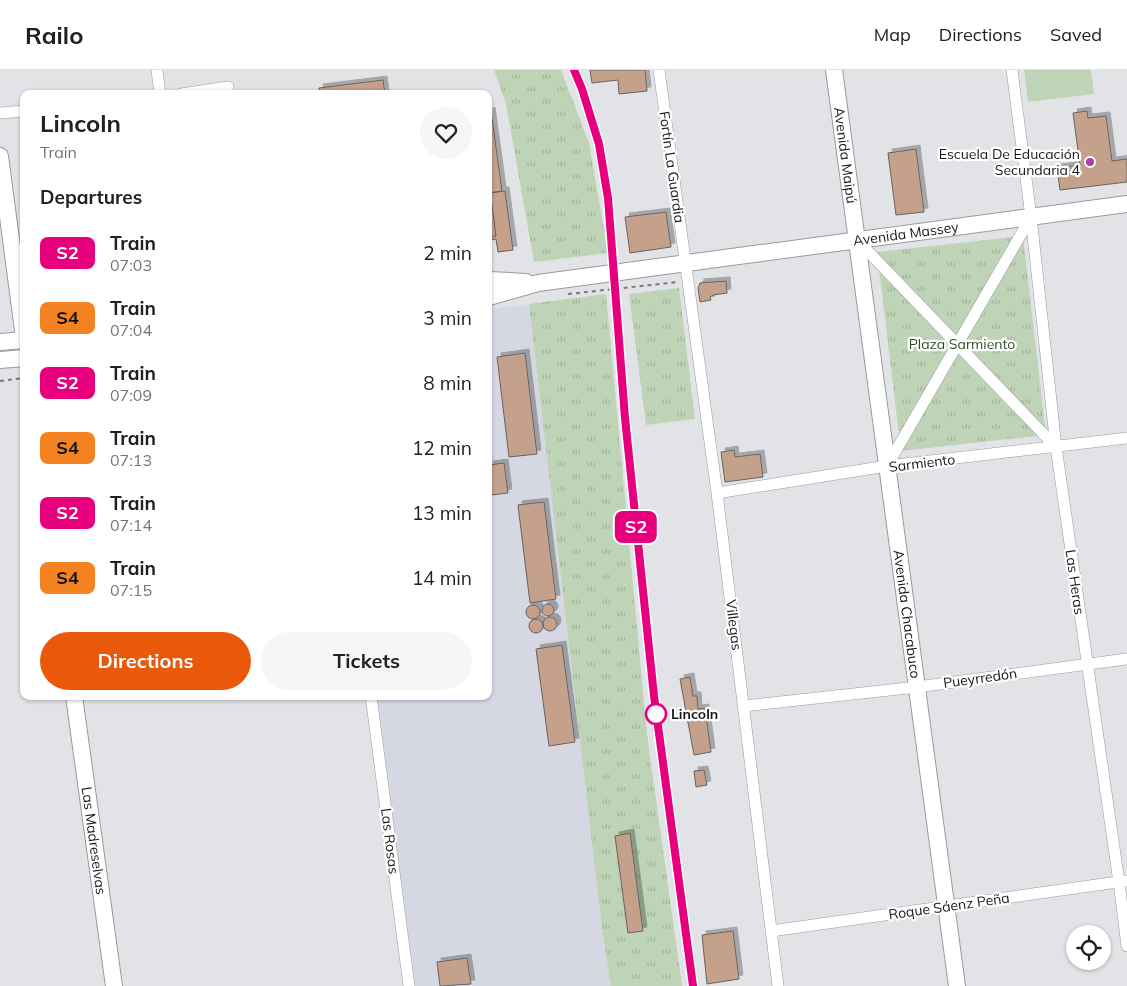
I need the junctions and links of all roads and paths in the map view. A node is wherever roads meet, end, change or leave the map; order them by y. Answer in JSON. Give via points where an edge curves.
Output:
{"nodes":[{"id":1,"x":157,"y":70,"type":"edge"},
{"id":2,"x":659,"y":70,"type":"edge"},
{"id":3,"x":834,"y":70,"type":"edge"},
{"id":4,"x":1012,"y":70,"type":"edge"},
{"id":5,"x":228,"y":87,"type":"dead end"},
{"id":6,"x":160,"y":90,"type":"edge"},
{"id":7,"x":208,"y":90,"type":"edge"},
{"id":8,"x":20,"y":111,"type":"edge"},
{"id":9,"x":0,"y":113,"type":"edge"},
{"id":10,"x":0,"y":156,"type":"edge"},
{"id":11,"x":1127,"y":204,"type":"edge"},
{"id":12,"x":1032,"y":217,"type":"junction"},
{"id":13,"x":858,"y":241,"type":"junction"},
{"id":14,"x":685,"y":264,"type":"junction"},
{"id":15,"x":492,"y":280,"type":"edge"},
{"id":16,"x":687,"y":281,"type":"junction"},
{"id":17,"x":538,"y":283,"type":"junction"},
{"id":18,"x":566,"y":294,"type":"dead end"},
{"id":19,"x":492,"y":296,"type":"edge"},
{"id":20,"x":20,"y":308,"type":"edge"},
{"id":21,"x":20,"y":340,"type":"edge"},
{"id":22,"x":0,"y":342,"type":"edge"},
{"id":23,"x":958,"y":344,"type":"junction"},
{"id":24,"x":20,"y":358,"type":"edge"},
{"id":25,"x":0,"y":360,"type":"edge"},
{"id":26,"x":20,"y":378,"type":"edge"},
{"id":27,"x":0,"y":381,"type":"edge"},
{"id":28,"x":1127,"y":438,"type":"edge"},
{"id":29,"x":1056,"y":447,"type":"junction"},
{"id":30,"x":888,"y":466,"type":"junction"},
{"id":31,"x":717,"y":493,"type":"junction"},
{"id":32,"x":1127,"y":659,"type":"edge"},
{"id":33,"x":1087,"y":664,"type":"junction"},
{"id":34,"x":917,"y":686,"type":"junction"},
{"id":35,"x":75,"y":700,"type":"edge"},
{"id":36,"x":372,"y":700,"type":"edge"},
{"id":37,"x":744,"y":706,"type":"junction"},
{"id":38,"x":1123,"y":881,"type":"edge"},
{"id":39,"x":946,"y":907,"type":"junction"},
{"id":40,"x":772,"y":931,"type":"junction"},
{"id":41,"x":1127,"y":946,"type":"edge"},
{"id":42,"x":114,"y":986,"type":"edge"},
{"id":43,"x":409,"y":986,"type":"edge"},
{"id":44,"x":778,"y":986,"type":"edge"},
{"id":45,"x":957,"y":986,"type":"edge"}],
"edges":[{"from":1,"to":6,"type":"street"},
{"from":2,"to":14,"type":"street","name":"Fortín La Guardia"},
{"from":3,"to":13,"type":"main road","name":"Avenida Maipú"},
{"from":4,"to":12,"type":"street","name":"Las Heras"},
{"from":5,"to":7,"type":"street"},
{"from":8,"to":9,"type":"street"},
{"from":10,"to":20,"type":"main road"},
{"from":11,"to":12,"type":"main road","name":"Avenida Massey"},
{"from":12,"to":13,"type":"main road","name":"Avenida Massey"},
{"from":12,"to":23,"type":"street"},
{"from":12,"to":29,"type":"street","name":"Las Heras"},
{"from":13,"to":14,"type":"main road","name":"Avenida Massey"},
{"from":13,"to":23,"type":"street"},
{"from":13,"to":30,"type":"main road","name":"Avenida Chacabuco"},
{"from":14,"to":16,"type":"street","name":"Villegas"},
{"from":14,"to":17,"type":"main road","name":"Avenida Massey"},
{"from":15,"to":17,"type":"main road"},
{"from":16,"to":18,"type":"path"},
{"from":16,"to":31,"type":"street","name":"Villegas"},
{"from":17,"to":19,"type":"main road"},
{"from":21,"to":22,"type":"main road"},
{"from":23,"to":29,"type":"street"},
{"from":23,"to":30,"type":"street"},
{"from":24,"to":25,"type":"main road"},
{"from":26,"to":27,"type":"path"},
{"from":28,"to":29,"type":"street","name":"Sarmiento"},
{"from":29,"to":30,"type":"street","name":"Sarmiento"},
{"from":29,"to":33,"type":"street","name":"Las Heras"},
{"from":30,"to":31,"type":"street","name":"Sarmiento"},
{"from":30,"to":34,"type":"main road","name":"Avenida Chacabuco"},
{"from":31,"to":37,"type":"street","name":"Villegas"},
{"from":32,"to":33,"type":"street","name":"Pueyrredón"},
{"from":33,"to":34,"type":"street","name":"Pueyrredón"},
{"from":33,"to":38,"type":"street","name":"Las Heras"},
{"from":34,"to":37,"type":"street","name":"Pueyrredón"},
{"from":34,"to":39,"type":"main road","name":"Avenida Chacabuco"},
{"from":35,"to":42,"type":"main road","name":"Las Madreselvas"},
{"from":36,"to":43,"type":"street","name":"Las Rosas"},
{"from":37,"to":40,"type":"street","name":"Villegas"},
{"from":38,"to":39,"type":"street","name":"Roque Sáenz Peña"},
{"from":38,"to":41,"type":"street","name":"Las Heras"},
{"from":39,"to":40,"type":"street","name":"Roque Sáenz Peña"},
{"from":39,"to":45,"type":"main road","name":"Avenida Chacabuco"},
{"from":40,"to":44,"type":"street","name":"Villegas"}]}
